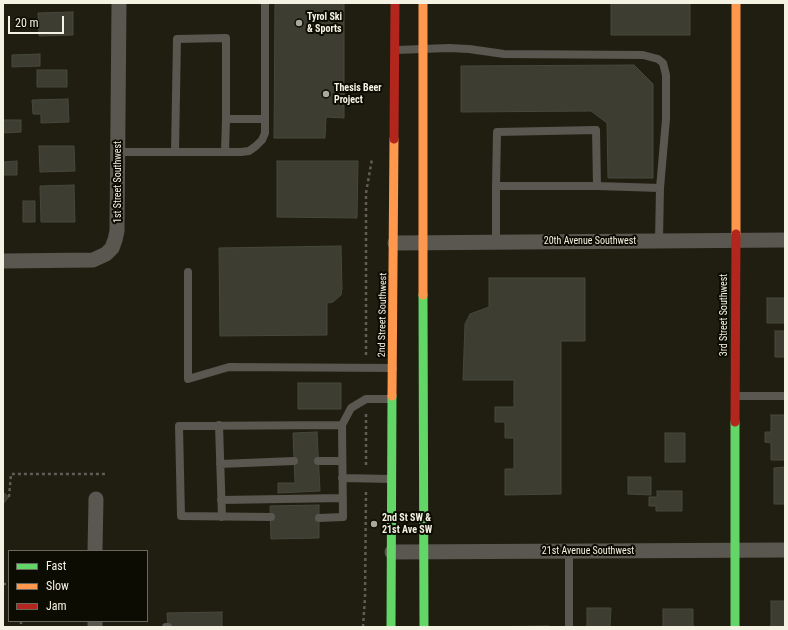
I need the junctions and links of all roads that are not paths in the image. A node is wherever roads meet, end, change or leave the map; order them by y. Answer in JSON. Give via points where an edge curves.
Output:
{"nodes":[{"id":1,"x":119,"y":3,"type":"edge"},
{"id":2,"x":265,"y":3,"type":"edge"},
{"id":3,"x":395,"y":3,"type":"edge"},
{"id":4,"x":423,"y":3,"type":"edge"},
{"id":5,"x":736,"y":3,"type":"edge"},
{"id":6,"x":423,"y":49,"type":"junction"},
{"id":7,"x":395,"y":50,"type":"junction"},
{"id":8,"x":226,"y":119,"type":"junction"},
{"id":9,"x":265,"y":119,"type":"junction"},
{"id":10,"x":118,"y":152,"type":"junction"},
{"id":11,"x":175,"y":152,"type":"junction"},
{"id":12,"x":225,"y":152,"type":"junction"},
{"id":13,"x":496,"y":186,"type":"junction"},
{"id":14,"x":597,"y":186,"type":"junction"},
{"id":15,"x":660,"y":188,"type":"junction"},
{"id":16,"x":734,"y":240,"type":"junction"},
{"id":17,"x":785,"y":240,"type":"edge"},
{"id":18,"x":659,"y":241,"type":"junction"},
{"id":19,"x":496,"y":242,"type":"junction"},
{"id":20,"x":395,"y":243,"type":"junction"},
{"id":21,"x":424,"y":243,"type":"junction"},
{"id":22,"x":3,"y":261,"type":"edge"},
{"id":23,"x":188,"y":272,"type":"dead end"},
{"id":24,"x":394,"y":368,"type":"junction"},
{"id":25,"x":735,"y":396,"type":"junction"},
{"id":26,"x":785,"y":396,"type":"edge"},
{"id":27,"x":393,"y":399,"type":"junction"},
{"id":28,"x":219,"y":425,"type":"junction"},
{"id":29,"x":342,"y":425,"type":"junction"},
{"id":30,"x":294,"y":461,"type":"dead end"},
{"id":31,"x":318,"y":461,"type":"dead end"},
{"id":32,"x":342,"y":461,"type":"junction"},
{"id":33,"x":220,"y":464,"type":"junction"},
{"id":34,"x":342,"y":478,"type":"junction"},
{"id":35,"x":392,"y":478,"type":"junction"},
{"id":36,"x":343,"y":498,"type":"junction"},
{"id":37,"x":96,"y":499,"type":"dead end"},
{"id":38,"x":221,"y":500,"type":"junction"},
{"id":39,"x":222,"y":517,"type":"junction"},
{"id":40,"x":271,"y":517,"type":"dead end"},
{"id":41,"x":319,"y":518,"type":"dead end"},
{"id":42,"x":95,"y":550,"type":"edge"},
{"id":43,"x":735,"y":550,"type":"junction"},
{"id":44,"x":785,"y":550,"type":"edge"},
{"id":45,"x":569,"y":551,"type":"junction"},
{"id":46,"x":392,"y":552,"type":"junction"},
{"id":47,"x":424,"y":552,"type":"junction"},
{"id":48,"x":392,"y":627,"type":"edge"},
{"id":49,"x":424,"y":627,"type":"edge"},
{"id":50,"x":569,"y":627,"type":"edge"},
{"id":51,"x":735,"y":627,"type":"edge"}],
"edges":[{"from":1,"to":10,"type":"street","name":"1st Street Southwest"},
{"from":2,"to":9,"type":"lane"},
{"from":3,"to":7,"type":"main road","name":"2nd Street Southwest"},
{"from":4,"to":6,"type":"main road"},
{"from":5,"to":16,"type":"main road","name":"3rd Street Southwest"},
{"from":6,"to":7,"type":"lane"},
{"from":6,"to":15,"type":"lane","via":[[469,49],[504,54],[643,55],[658,58],[663,63],[666,75],[666,118]]},
{"from":6,"to":21,"type":"main road"},
{"from":7,"to":20,"type":"main road","name":"2nd Street Southwest"},
{"from":8,"to":9,"type":"lane"},
{"from":8,"to":11,"type":"lane","via":[[226,38],[177,39]]},
{"from":8,"to":12,"type":"lane"},
{"from":9,"to":12,"type":"lane","via":[[265,133],[256,146],[249,151]]},
{"from":10,"to":11,"type":"lane"},
{"from":10,"to":22,"type":"street","name":"1st Street Southwest","via":[[117,231],[112,248],[106,254],[84,261]]},
{"from":11,"to":12,"type":"lane"},
{"from":13,"to":14,"type":"lane"},
{"from":13,"to":14,"type":"lane","via":[[497,132],[596,130]]},
{"from":13,"to":19,"type":"lane"},
{"from":14,"to":15,"type":"lane"},
{"from":15,"to":18,"type":"lane"},
{"from":16,"to":17,"type":"street","name":"20th Avenue Southwest"},
{"from":16,"to":18,"type":"street","name":"20th Avenue Southwest"},
{"from":16,"to":25,"type":"main road","name":"3rd Street Southwest"},
{"from":18,"to":19,"type":"street","name":"20th Avenue Southwest"},
{"from":19,"to":21,"type":"street","name":"20th Avenue Southwest"},
{"from":20,"to":21,"type":"street","name":"20th Avenue Southwest"},
{"from":20,"to":24,"type":"main road","name":"2nd Street Southwest"},
{"from":21,"to":47,"type":"main road"},
{"from":23,"to":24,"type":"lane","via":[[188,379],[229,366]]},
{"from":24,"to":27,"type":"main road","name":"2nd Street Southwest"},
{"from":25,"to":26,"type":"lane"},
{"from":25,"to":43,"type":"main road","name":"3rd Street Southwest"},
{"from":27,"to":29,"type":"lane","via":[[366,399],[352,408]]},
{"from":27,"to":35,"type":"main road","name":"2nd Street Southwest"},
{"from":28,"to":29,"type":"lane"},
{"from":28,"to":33,"type":"lane"},
{"from":28,"to":39,"type":"lane","via":[[179,426],[181,516]]},
{"from":29,"to":32,"type":"lane"},
{"from":30,"to":33,"type":"lane"},
{"from":31,"to":32,"type":"lane"},
{"from":32,"to":34,"type":"lane"},
{"from":33,"to":38,"type":"lane"},
{"from":34,"to":35,"type":"lane"},
{"from":34,"to":36,"type":"lane"},
{"from":35,"to":46,"type":"main road","name":"2nd Street Southwest"},
{"from":36,"to":38,"type":"lane"},
{"from":36,"to":41,"type":"lane","via":[[343,517]]},
{"from":37,"to":42,"type":"street"},
{"from":38,"to":39,"type":"lane"},
{"from":39,"to":40,"type":"lane"},
{"from":43,"to":44,"type":"street","name":"21st Avenue Southwest"},
{"from":43,"to":45,"type":"street","name":"21st Avenue Southwest"},
{"from":43,"to":51,"type":"main road","name":"3rd Street Southwest"},
{"from":45,"to":47,"type":"street","name":"21st Avenue Southwest"},
{"from":45,"to":50,"type":"lane"},
{"from":46,"to":47,"type":"street","name":"21st Avenue Southwest"},
{"from":46,"to":48,"type":"main road","name":"2nd Street Southwest"},
{"from":47,"to":49,"type":"main road"}]}
